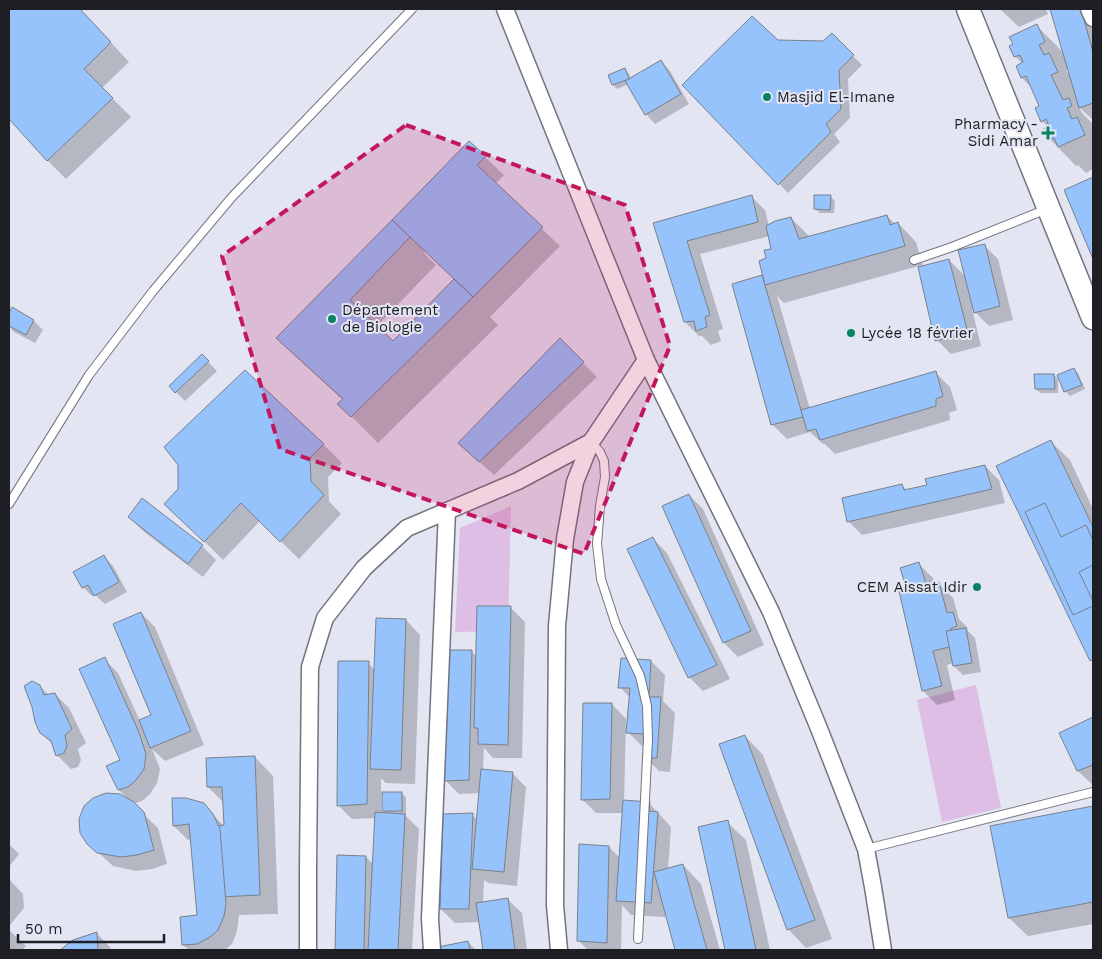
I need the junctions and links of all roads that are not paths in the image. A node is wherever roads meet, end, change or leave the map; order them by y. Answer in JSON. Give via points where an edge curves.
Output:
{"nodes":[{"id":1,"x":412,"y":9,"type":"edge"},
{"id":2,"x":505,"y":9,"type":"edge"},
{"id":3,"x":968,"y":9,"type":"edge"},
{"id":4,"x":1089,"y":9,"type":"edge"},
{"id":5,"x":1093,"y":18,"type":"edge"},
{"id":6,"x":1049,"y":208,"type":"junction"},
{"id":7,"x":914,"y":260,"type":"dead end"},
{"id":8,"x":1093,"y":318,"type":"edge"},
{"id":9,"x":646,"y":360,"type":"junction"},
{"id":10,"x":590,"y":442,"type":"junction"},
{"id":11,"x":9,"y":504,"type":"edge"},
{"id":12,"x":447,"y":511,"type":"junction"},
{"id":13,"x":1093,"y":792,"type":"edge"},
{"id":14,"x":866,"y":849,"type":"junction"},
{"id":15,"x":638,"y":939,"type":"dead end"},
{"id":16,"x":308,"y":950,"type":"edge"},
{"id":17,"x":432,"y":950,"type":"edge"},
{"id":18,"x":559,"y":950,"type":"edge"},
{"id":19,"x":883,"y":950,"type":"edge"}],
"edges":[{"from":1,"to":11,"type":"lane","via":[[232,197],[153,291],[89,375]]},
{"from":2,"to":9,"type":"street"},
{"from":3,"to":6,"type":"street"},
{"from":4,"to":5,"type":"street"},
{"from":6,"to":7,"type":"lane"},
{"from":6,"to":8,"type":"street"},
{"from":9,"to":10,"type":"street"},
{"from":9,"to":14,"type":"street","via":[[771,612]]},
{"from":10,"to":12,"type":"street","via":[[518,481]]},
{"from":10,"to":15,"type":"lane","via":[[604,461],[597,544],[602,579],[616,624],[640,676],[647,706]]},
{"from":10,"to":18,"type":"street","via":[[575,482],[564,539],[557,626],[555,905]]},
{"from":12,"to":16,"type":"street","via":[[407,528],[364,568],[325,618],[310,667]]},
{"from":12,"to":17,"type":"street","via":[[430,919]]},
{"from":13,"to":14,"type":"lane"},
{"from":14,"to":19,"type":"street"}]}
